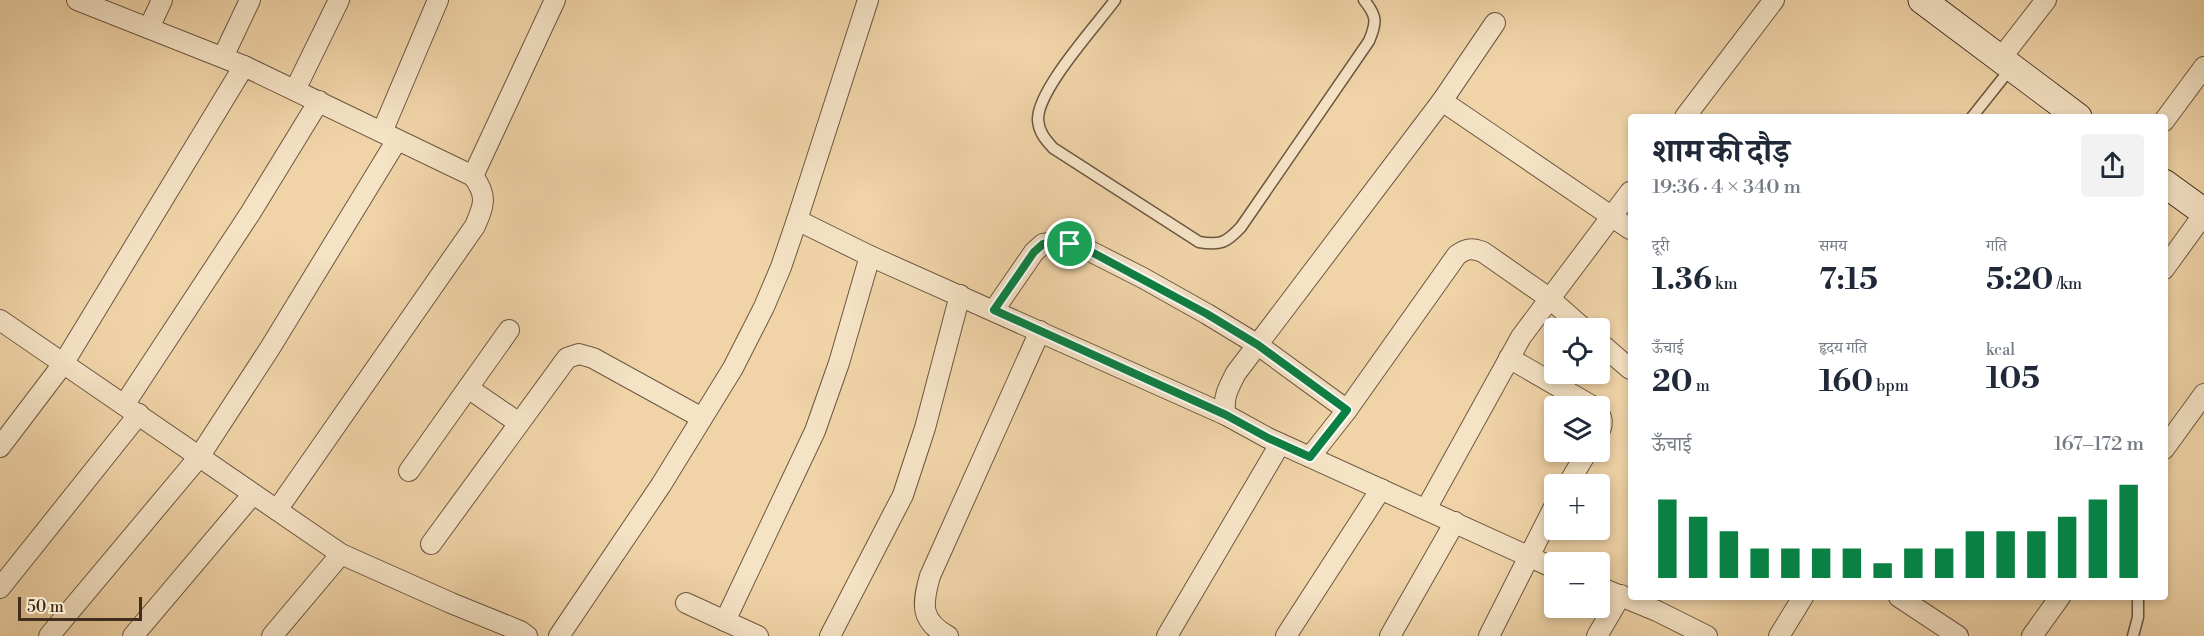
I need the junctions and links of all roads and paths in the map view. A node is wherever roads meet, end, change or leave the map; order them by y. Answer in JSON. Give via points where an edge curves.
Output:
{"nodes":[{"id":1,"x":77,"y":0,"type":"edge"},
{"id":2,"x":162,"y":0,"type":"edge"},
{"id":3,"x":250,"y":0,"type":"edge"},
{"id":4,"x":339,"y":0,"type":"edge"},
{"id":5,"x":438,"y":0,"type":"edge"},
{"id":6,"x":555,"y":0,"type":"edge"},
{"id":7,"x":868,"y":0,"type":"edge"},
{"id":8,"x":1115,"y":0,"type":"edge"},
{"id":9,"x":1364,"y":0,"type":"edge"},
{"id":10,"x":1774,"y":0,"type":"edge"},
{"id":11,"x":1922,"y":0,"type":"edge"},
{"id":12,"x":2046,"y":0,"type":"edge"},
{"id":13,"x":1496,"y":23,"type":"dead end"},
{"id":14,"x":149,"y":28,"type":"junction"},
{"id":15,"x":223,"y":57,"type":"junction"},
{"id":16,"x":2006,"y":62,"type":"junction"},
{"id":17,"x":244,"y":66,"type":"junction"},
{"id":18,"x":2204,"y":67,"type":"edge"},
{"id":19,"x":295,"y":90,"type":"junction"},
{"id":20,"x":319,"y":101,"type":"junction"},
{"id":21,"x":1442,"y":101,"type":"junction"},
{"id":22,"x":1686,"y":114,"type":"edge"},
{"id":23,"x":1974,"y":114,"type":"edge"},
{"id":24,"x":2069,"y":114,"type":"edge"},
{"id":25,"x":2168,"y":116,"type":"edge"},
{"id":26,"x":389,"y":136,"type":"junction"},
{"id":27,"x":473,"y":176,"type":"junction"},
{"id":28,"x":2168,"y":186,"type":"edge"},
{"id":29,"x":1628,"y":195,"type":"edge"},
{"id":30,"x":2204,"y":213,"type":"edge"},
{"id":31,"x":1613,"y":216,"type":"junction"},
{"id":32,"x":797,"y":220,"type":"junction"},
{"id":33,"x":1628,"y":227,"type":"edge"},
{"id":34,"x":870,"y":256,"type":"junction"},
{"id":35,"x":2168,"y":262,"type":"edge"},
{"id":36,"x":960,"y":295,"type":"junction"},
{"id":37,"x":1549,"y":298,"type":"junction"},
{"id":38,"x":994,"y":310,"type":"junction"},
{"id":39,"x":1572,"y":318,"type":"edge"},
{"id":40,"x":0,"y":320,"type":"edge"},
{"id":41,"x":508,"y":330,"type":"dead end"},
{"id":42,"x":1040,"y":331,"type":"junction"},
{"id":43,"x":1258,"y":345,"type":"junction"},
{"id":44,"x":1610,"y":352,"type":"edge"},
{"id":45,"x":1509,"y":358,"type":"junction"},
{"id":46,"x":63,"y":364,"type":"junction"},
{"id":47,"x":1628,"y":367,"type":"edge"},
{"id":48,"x":468,"y":388,"type":"junction"},
{"id":49,"x":2204,"y":394,"type":"edge"},
{"id":50,"x":1575,"y":396,"type":"edge"},
{"id":51,"x":132,"y":410,"type":"junction"},
{"id":52,"x":1347,"y":410,"type":"junction"},
{"id":53,"x":1226,"y":415,"type":"junction"},
{"id":54,"x":702,"y":418,"type":"junction"},
{"id":55,"x":519,"y":423,"type":"junction"},
{"id":56,"x":1280,"y":444,"type":"junction"},
{"id":57,"x":2168,"y":444,"type":"edge"},
{"id":58,"x":0,"y":447,"type":"edge"},
{"id":59,"x":199,"y":457,"type":"junction"},
{"id":60,"x":1310,"y":457,"type":"junction"},
{"id":61,"x":410,"y":471,"type":"dead end"},
{"id":62,"x":1381,"y":489,"type":"junction"},
{"id":63,"x":253,"y":494,"type":"junction"},
{"id":64,"x":1426,"y":509,"type":"junction"},
{"id":65,"x":277,"y":510,"type":"junction"},
{"id":66,"x":1455,"y":522,"type":"junction"},
{"id":67,"x":1544,"y":527,"type":"edge"},
{"id":68,"x":431,"y":544,"type":"dead end"},
{"id":69,"x":341,"y":554,"type":"junction"},
{"id":70,"x":1529,"y":557,"type":"junction"},
{"id":71,"x":1544,"y":564,"type":"edge"},
{"id":72,"x":0,"y":588,"type":"edge"},
{"id":73,"x":1610,"y":591,"type":"edge"},
{"id":74,"x":1621,"y":595,"type":"junction"},
{"id":75,"x":1628,"y":597,"type":"edge"},
{"id":76,"x":1643,"y":600,"type":"edge"},
{"id":77,"x":1801,"y":600,"type":"edge"},
{"id":78,"x":1910,"y":600,"type":"edge"},
{"id":79,"x":2058,"y":600,"type":"edge"},
{"id":80,"x":2138,"y":600,"type":"edge"},
{"id":81,"x":686,"y":603,"type":"dead end"},
{"id":82,"x":1661,"y":604,"type":"edge"},
{"id":83,"x":1925,"y":604,"type":"edge"},
{"id":84,"x":725,"y":621,"type":"junction"},
{"id":85,"x":49,"y":636,"type":"edge"},
{"id":86,"x":133,"y":636,"type":"edge"},
{"id":87,"x":272,"y":636,"type":"edge"},
{"id":88,"x":527,"y":636,"type":"edge"},
{"id":89,"x":560,"y":636,"type":"edge"},
{"id":90,"x":758,"y":636,"type":"edge"},
{"id":91,"x":830,"y":636,"type":"edge"},
{"id":92,"x":948,"y":636,"type":"edge"},
{"id":93,"x":1167,"y":636,"type":"edge"},
{"id":94,"x":1286,"y":636,"type":"edge"},
{"id":95,"x":1390,"y":636,"type":"edge"},
{"id":96,"x":1489,"y":636,"type":"edge"},
{"id":97,"x":1597,"y":636,"type":"edge"},
{"id":98,"x":1707,"y":636,"type":"edge"},
{"id":99,"x":1779,"y":636,"type":"edge"},
{"id":100,"x":1958,"y":636,"type":"edge"},
{"id":101,"x":2032,"y":636,"type":"edge"},
{"id":102,"x":2133,"y":636,"type":"edge"}],
"edges":[{"from":1,"to":14,"type":"street"},
{"from":2,"to":14,"type":"street"},
{"from":3,"to":15,"type":"street"},
{"from":4,"to":19,"type":"street"},
{"from":5,"to":26,"type":"street"},
{"from":6,"to":27,"type":"street"},
{"from":7,"to":32,"type":"street"},
{"from":8,"to":9,"type":"lane","via":[[1041,102],[1041,135],[1053,148],[1199,242],[1214,245],[1230,239],[1241,226],[1369,41],[1376,24]]},
{"from":10,"to":22,"type":"street"},
{"from":11,"to":16,"type":"street"},
{"from":12,"to":16,"type":"street"},
{"from":13,"to":21,"type":"street"},
{"from":14,"to":15,"type":"street"},
{"from":15,"to":17,"type":"street"},
{"from":16,"to":23,"type":"lane"},
{"from":16,"to":24,"type":"street"},
{"from":17,"to":19,"type":"street"},
{"from":17,"to":46,"type":"street"},
{"from":18,"to":25,"type":"street"},
{"from":19,"to":20,"type":"street"},
{"from":20,"to":26,"type":"street"},
{"from":20,"to":51,"type":"street"},
{"from":21,"to":31,"type":"street"},
{"from":21,"to":43,"type":"street"},
{"from":26,"to":27,"type":"street"},
{"from":26,"to":59,"type":"street","via":[[270,348]]},
{"from":27,"to":65,"type":"street","via":[[482,188],[483,207],[475,226]]},
{"from":28,"to":30,"type":"street"},
{"from":29,"to":31,"type":"street"},
{"from":30,"to":35,"type":"street"},
{"from":31,"to":33,"type":"street"},
{"from":31,"to":37,"type":"street"},
{"from":32,"to":34,"type":"street"},
{"from":32,"to":54,"type":"street","via":[[764,307]]},
{"from":34,"to":36,"type":"street"},
{"from":34,"to":84,"type":"street","via":[[815,430]]},
{"from":36,"to":38,"type":"street"},
{"from":36,"to":91,"type":"street","via":[[903,495]]},
{"from":37,"to":39,"type":"street"},
{"from":37,"to":45,"type":"street"},
{"from":37,"to":52,"type":"street","via":[[1483,252],[1465,249]]},
{"from":38,"to":42,"type":"street"},
{"from":38,"to":43,"type":"street","via":[[1034,252],[1043,244],[1057,242],[1086,249],[1143,278]]},
{"from":40,"to":46,"type":"street"},
{"from":41,"to":48,"type":"street"},
{"from":42,"to":53,"type":"street"},
{"from":42,"to":92,"type":"street","via":[[930,576],[924,598],[926,616],[935,629]]},
{"from":43,"to":52,"type":"street"},
{"from":43,"to":53,"type":"street","via":[[1227,390],[1223,404]]},
{"from":44,"to":47,"type":"street"},
{"from":45,"to":50,"type":"street"},
{"from":45,"to":64,"type":"street"},
{"from":46,"to":51,"type":"street"},
{"from":46,"to":58,"type":"street"},
{"from":48,"to":55,"type":"street"},
{"from":48,"to":61,"type":"street"},
{"from":49,"to":57,"type":"street"},
{"from":51,"to":59,"type":"street"},
{"from":51,"to":72,"type":"street"},
{"from":52,"to":60,"type":"street"},
{"from":53,"to":56,"type":"street"},
{"from":54,"to":55,"type":"street","via":[[579,354],[562,363]]},
{"from":54,"to":89,"type":"street","via":[[662,485]]},
{"from":55,"to":68,"type":"street"},
{"from":56,"to":60,"type":"street"},
{"from":56,"to":93,"type":"street"},
{"from":59,"to":63,"type":"street"},
{"from":59,"to":85,"type":"street"},
{"from":60,"to":62,"type":"street"},
{"from":62,"to":64,"type":"street"},
{"from":62,"to":94,"type":"street"},
{"from":63,"to":65,"type":"street"},
{"from":63,"to":86,"type":"street"},
{"from":64,"to":66,"type":"street"},
{"from":65,"to":69,"type":"street"},
{"from":66,"to":70,"type":"street"},
{"from":66,"to":95,"type":"street"},
{"from":67,"to":70,"type":"street"},
{"from":69,"to":87,"type":"street"},
{"from":69,"to":88,"type":"street"},
{"from":70,"to":71,"type":"street"},
{"from":70,"to":96,"type":"street"},
{"from":73,"to":74,"type":"street"},
{"from":74,"to":75,"type":"street"},
{"from":74,"to":97,"type":"street"},
{"from":76,"to":82,"type":"street"},
{"from":77,"to":99,"type":"street"},
{"from":78,"to":83,"type":"street"},
{"from":79,"to":101,"type":"street"},
{"from":80,"to":102,"type":"lane"},
{"from":81,"to":84,"type":"street"},
{"from":82,"to":98,"type":"street"},
{"from":83,"to":100,"type":"street"},
{"from":84,"to":90,"type":"street"}]}
